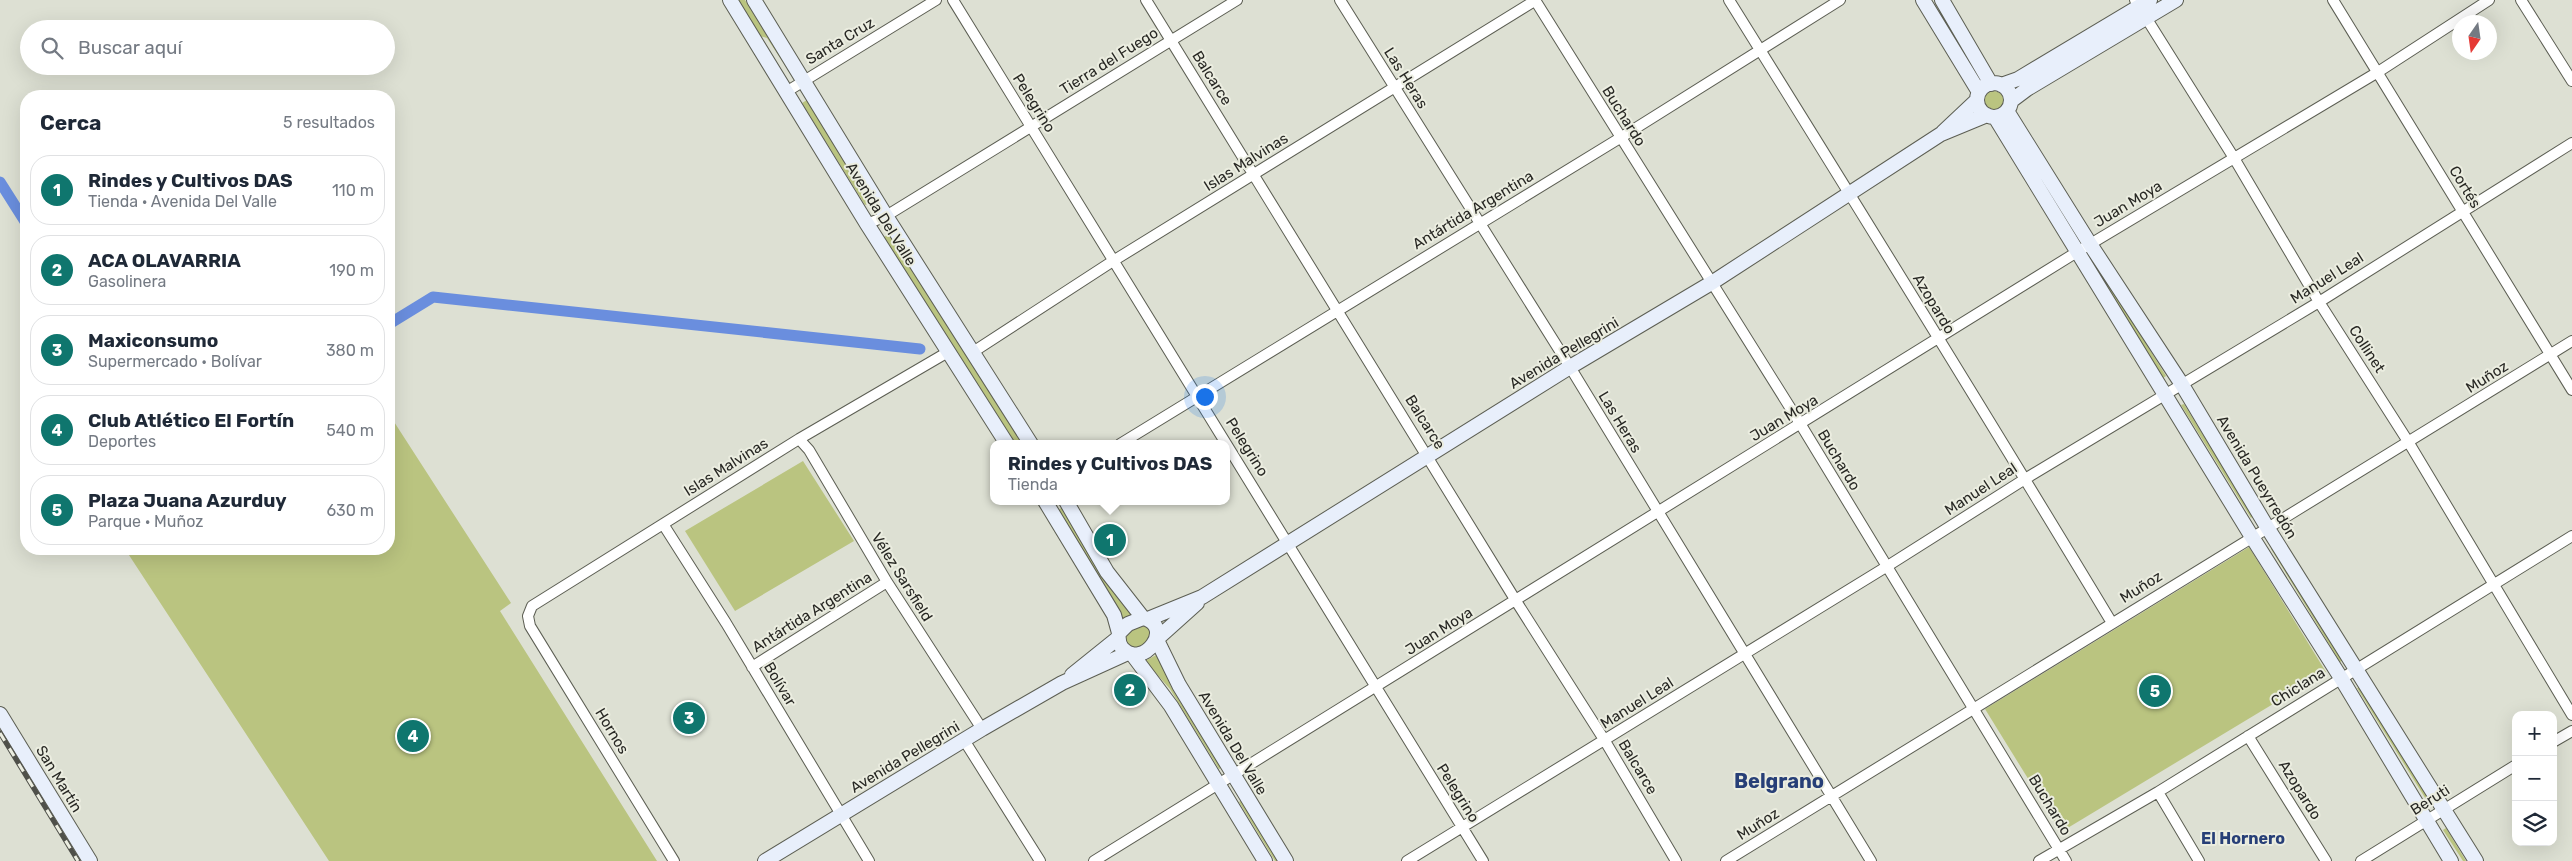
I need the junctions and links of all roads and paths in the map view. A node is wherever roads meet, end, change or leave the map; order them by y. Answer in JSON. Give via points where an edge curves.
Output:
{"nodes":[{"id":1,"x":730,"y":0,"type":"edge"},
{"id":2,"x":754,"y":0,"type":"edge"},
{"id":3,"x":936,"y":0,"type":"edge"},
{"id":4,"x":953,"y":0,"type":"edge"},
{"id":5,"x":1146,"y":0,"type":"edge"},
{"id":6,"x":1237,"y":0,"type":"edge"},
{"id":7,"x":1340,"y":0,"type":"edge"},
{"id":8,"x":1535,"y":0,"type":"edge"},
{"id":9,"x":1730,"y":0,"type":"edge"},
{"id":10,"x":1840,"y":0,"type":"edge"},
{"id":11,"x":1923,"y":0,"type":"edge"},
{"id":12,"x":1942,"y":0,"type":"edge"},
{"id":13,"x":2176,"y":0,"type":"edge"},
{"id":14,"x":2333,"y":0,"type":"edge"},
{"id":15,"x":2488,"y":0,"type":"edge"},
{"id":16,"x":2521,"y":0,"type":"edge"},
{"id":17,"x":2143,"y":6,"type":"edge"},
{"id":18,"x":1962,"y":34,"type":"junction"},
{"id":19,"x":1171,"y":40,"type":"junction"},
{"id":20,"x":1949,"y":42,"type":"junction"},
{"id":21,"x":1760,"y":50,"type":"junction"},
{"id":22,"x":2378,"y":72,"type":"junction"},
{"id":23,"x":803,"y":81,"type":"junction"},
{"id":24,"x":2572,"y":81,"type":"edge"},
{"id":25,"x":1996,"y":84,"type":"junction"},
{"id":26,"x":1396,"y":88,"type":"junction"},
{"id":27,"x":786,"y":92,"type":"junction"},
{"id":28,"x":1978,"y":96,"type":"junction"},
{"id":29,"x":2009,"y":106,"type":"junction"},
{"id":30,"x":1991,"y":116,"type":"junction"},
{"id":31,"x":1031,"y":127,"type":"junction"},
{"id":32,"x":1941,"y":134,"type":"junction"},
{"id":33,"x":1620,"y":138,"type":"junction"},
{"id":34,"x":2572,"y":143,"type":"edge"},
{"id":35,"x":2234,"y":158,"type":"junction"},
{"id":36,"x":1254,"y":175,"type":"junction"},
{"id":37,"x":1850,"y":192,"type":"junction"},
{"id":38,"x":2462,"y":211,"type":"junction"},
{"id":39,"x":886,"y":216,"type":"junction"},
{"id":40,"x":868,"y":224,"type":"junction"},
{"id":41,"x":1479,"y":224,"type":"junction"},
{"id":42,"x":2090,"y":244,"type":"junction"},
{"id":43,"x":2077,"y":252,"type":"junction"},
{"id":44,"x":1113,"y":262,"type":"junction"},
{"id":45,"x":1713,"y":282,"type":"junction"},
{"id":46,"x":2319,"y":302,"type":"junction"},
{"id":47,"x":1337,"y":310,"type":"junction"},
{"id":48,"x":1937,"y":340,"type":"junction"},
{"id":49,"x":2572,"y":341,"type":"edge"},
{"id":50,"x":948,"y":352,"type":"junction"},
{"id":51,"x":974,"y":352,"type":"junction"},
{"id":52,"x":2551,"y":354,"type":"junction"},
{"id":53,"x":1570,"y":367,"type":"junction"},
{"id":54,"x":2181,"y":383,"type":"junction"},
{"id":55,"x":2572,"y":390,"type":"edge"},
{"id":56,"x":2166,"y":395,"type":"junction"},
{"id":57,"x":1197,"y":396,"type":"junction"},
{"id":58,"x":1801,"y":425,"type":"junction"},
{"id":59,"x":799,"y":439,"type":"junction"},
{"id":60,"x":1005,"y":440,"type":"edge"},
{"id":61,"x":1029,"y":440,"type":"edge"},
{"id":62,"x":1126,"y":440,"type":"edge"},
{"id":63,"x":1225,"y":440,"type":"edge"},
{"id":64,"x":2409,"y":443,"type":"junction"},
{"id":65,"x":1230,"y":448,"type":"edge"},
{"id":66,"x":1428,"y":455,"type":"junction"},
{"id":67,"x":2025,"y":479,"type":"junction"},
{"id":68,"x":1046,"y":505,"type":"edge"},
{"id":69,"x":1068,"y":505,"type":"edge"},
{"id":70,"x":1658,"y":512,"type":"junction"},
{"id":71,"x":663,"y":524,"type":"junction"},
{"id":72,"x":2268,"y":527,"type":"junction"},
{"id":73,"x":2572,"y":536,"type":"edge"},
{"id":74,"x":2252,"y":537,"type":"junction"},
{"id":75,"x":1289,"y":542,"type":"junction"},
{"id":76,"x":1886,"y":567,"type":"junction"},
{"id":77,"x":887,"y":582,"type":"junction"},
{"id":78,"x":2494,"y":585,"type":"junction"},
{"id":79,"x":1202,"y":597,"type":"junction"},
{"id":80,"x":1516,"y":601,"type":"junction"},
{"id":81,"x":528,"y":616,"type":"joint"},
{"id":82,"x":1146,"y":619,"type":"junction"},
{"id":83,"x":2112,"y":623,"type":"junction"},
{"id":84,"x":1118,"y":636,"type":"junction"},
{"id":85,"x":1157,"y":639,"type":"junction"},
{"id":86,"x":1130,"y":654,"type":"junction"},
{"id":87,"x":1746,"y":654,"type":"junction"},
{"id":88,"x":752,"y":667,"type":"junction"},
{"id":89,"x":2355,"y":669,"type":"junction"},
{"id":90,"x":2342,"y":678,"type":"junction"},
{"id":91,"x":1062,"y":683,"type":"junction"},
{"id":92,"x":1376,"y":688,"type":"junction"},
{"id":93,"x":1975,"y":708,"type":"junction"},
{"id":94,"x":0,"y":714,"type":"edge"},
{"id":95,"x":2572,"y":715,"type":"edge"},
{"id":96,"x":982,"y":730,"type":"junction"},
{"id":97,"x":2572,"y":731,"type":"edge"},
{"id":98,"x":2248,"y":736,"type":"junction"},
{"id":99,"x":964,"y":740,"type":"junction"},
{"id":100,"x":2557,"y":740,"type":"edge"},
{"id":101,"x":1605,"y":741,"type":"junction"},
{"id":102,"x":2512,"y":767,"type":"edge"},
{"id":103,"x":1234,"y":776,"type":"junction"},
{"id":104,"x":1218,"y":786,"type":"junction"},
{"id":105,"x":2158,"y":792,"type":"junction"},
{"id":106,"x":1832,"y":796,"type":"junction"},
{"id":107,"x":2444,"y":809,"type":"junction"},
{"id":108,"x":841,"y":815,"type":"junction"},
{"id":109,"x":2425,"y":821,"type":"junction"},
{"id":110,"x":1462,"y":826,"type":"junction"},
{"id":111,"x":2058,"y":849,"type":"junction"},
{"id":112,"x":90,"y":861,"type":"edge"},
{"id":113,"x":674,"y":861,"type":"edge"},
{"id":114,"x":765,"y":861,"type":"edge"},
{"id":115,"x":869,"y":861,"type":"edge"},
{"id":116,"x":1040,"y":861,"type":"edge"},
{"id":117,"x":1094,"y":861,"type":"edge"},
{"id":118,"x":1265,"y":861,"type":"edge"},
{"id":119,"x":1286,"y":861,"type":"edge"},
{"id":120,"x":1406,"y":861,"type":"edge"},
{"id":121,"x":1483,"y":861,"type":"edge"},
{"id":122,"x":1676,"y":861,"type":"edge"},
{"id":123,"x":1726,"y":861,"type":"edge"},
{"id":124,"x":1872,"y":861,"type":"edge"},
{"id":125,"x":2039,"y":861,"type":"edge"},
{"id":126,"x":2066,"y":861,"type":"edge"},
{"id":127,"x":2199,"y":861,"type":"edge"},
{"id":128,"x":2326,"y":861,"type":"edge"},
{"id":129,"x":2361,"y":861,"type":"edge"},
{"id":130,"x":2450,"y":861,"type":"edge"},
{"id":131,"x":2476,"y":861,"type":"edge"}],
"edges":[{"from":1,"to":27,"type":"main road","name":"Avenida Del Valle"},
{"from":2,"to":23,"type":"main road","name":"Avenida Del Valle"},
{"from":3,"to":23,"type":"street","name":"Santa Cruz"},
{"from":4,"to":31,"type":"street","name":"Pelegrino"},
{"from":5,"to":19,"type":"street","name":"Balcarce"},
{"from":6,"to":19,"type":"street","name":"Tierra del Fuego"},
{"from":7,"to":26,"type":"street","name":"Las Heras"},
{"from":8,"to":26,"type":"street","name":"Islas Malvinas"},
{"from":8,"to":33,"type":"street","name":"Buchardo"},
{"from":9,"to":21,"type":"street","name":"Azopardo"},
{"from":10,"to":21,"type":"street","name":"Antártida Argentina"},
{"from":11,"to":20,"type":"main road"},
{"from":12,"to":18,"type":"main road"},
{"from":13,"to":17,"type":"main road"},
{"from":14,"to":22,"type":"street","name":"Cortés"},
{"from":15,"to":22,"type":"street","name":"Juan Moya"},
{"from":16,"to":24,"type":"street"},
{"from":17,"to":25,"type":"main road","via":[[2018,79]]},
{"from":17,"to":29,"type":"main road","via":[[2026,89]]},
{"from":17,"to":35,"type":"street","name":"Collinet"},
{"from":18,"to":20,"type":"main road"},
{"from":18,"to":25,"type":"main road"},
{"from":19,"to":31,"type":"street","name":"Tierra del Fuego"},
{"from":19,"to":36,"type":"street","name":"Balcarce"},
{"from":20,"to":28,"type":"main road"},
{"from":21,"to":33,"type":"street","name":"Antártida Argentina"},
{"from":21,"to":37,"type":"street","name":"Azopardo"},
{"from":22,"to":35,"type":"street","name":"Juan Moya"},
{"from":22,"to":38,"type":"street","name":"Cortés"},
{"from":23,"to":27,"type":"street","name":"Santa Cruz"},
{"from":23,"to":39,"type":"main road","name":"Avenida Del Valle"},
{"from":25,"to":28,"type":"main road"},
{"from":25,"to":29,"type":"main road","via":[[2010,93]]},
{"from":26,"to":36,"type":"street","name":"Islas Malvinas"},
{"from":26,"to":41,"type":"street","name":"Las Heras"},
{"from":27,"to":40,"type":"main road","name":"Avenida Del Valle"},
{"from":28,"to":30,"type":"main road","via":[[1980,110]]},
{"from":28,"to":32,"type":"main road","name":"Avenida Pellegrini"},
{"from":29,"to":30,"type":"main road"},
{"from":29,"to":42,"type":"main road","name":"Avenida Pueyrredón"},
{"from":30,"to":32,"type":"main road","name":"Avenida Pellegrini"},
{"from":30,"to":43,"type":"main road"},
{"from":31,"to":39,"type":"street","name":"Tierra del Fuego"},
{"from":31,"to":44,"type":"street","name":"Pelegrino"},
{"from":32,"to":37,"type":"main road","name":"Avenida Pellegrini"},
{"from":33,"to":41,"type":"street","name":"Antártida Argentina"},
{"from":33,"to":45,"type":"street","name":"Buchardo"},
{"from":34,"to":38,"type":"street","name":"Manuel Leal"},
{"from":35,"to":42,"type":"street","name":"Juan Moya"},
{"from":35,"to":46,"type":"street","name":"Collinet"},
{"from":36,"to":44,"type":"street","name":"Islas Malvinas"},
{"from":36,"to":47,"type":"street","name":"Balcarce"},
{"from":37,"to":45,"type":"main road","name":"Avenida Pellegrini"},
{"from":37,"to":48,"type":"street","name":"Azopardo"},
{"from":38,"to":46,"type":"street","name":"Manuel Leal"},
{"from":38,"to":52,"type":"street","name":"Cortés"},
{"from":39,"to":40,"type":"street","name":"Tierra del Fuego"},
{"from":39,"to":51,"type":"main road","name":"Avenida Del Valle"},
{"from":40,"to":50,"type":"main road","name":"Avenida Del Valle"},
{"from":41,"to":47,"type":"street","name":"Antártida Argentina"},
{"from":41,"to":53,"type":"street","name":"Las Heras"},
{"from":42,"to":43,"type":"street","name":"Juan Moya"},
{"from":42,"to":54,"type":"main road","name":"Avenida Pueyrredón"},
{"from":43,"to":48,"type":"street","name":"Juan Moya"},
{"from":43,"to":56,"type":"main road"},
{"from":44,"to":51,"type":"street","name":"Islas Malvinas"},
{"from":44,"to":57,"type":"street","name":"Pelegrino"},
{"from":45,"to":53,"type":"main road","name":"Avenida Pellegrini"},
{"from":45,"to":58,"type":"street","name":"Buchardo"},
{"from":46,"to":54,"type":"street","name":"Manuel Leal"},
{"from":46,"to":64,"type":"street","name":"Collinet"},
{"from":47,"to":57,"type":"street","name":"Antártida Argentina"},
{"from":47,"to":66,"type":"street","name":"Balcarce"},
{"from":48,"to":58,"type":"street","name":"Juan Moya"},
{"from":48,"to":67,"type":"street","name":"Azopardo"},
{"from":49,"to":52,"type":"street","name":"Muñoz"},
{"from":50,"to":59,"type":"street","name":"Islas Malvinas"},
{"from":50,"to":60,"type":"main road","name":"Avenida Del Valle"},
{"from":51,"to":61,"type":"main road","name":"Avenida Del Valle"},
{"from":52,"to":55,"type":"street","name":"Cortés"},
{"from":52,"to":64,"type":"street","name":"Muñoz"},
{"from":53,"to":66,"type":"main road","name":"Avenida Pellegrini"},
{"from":53,"to":70,"type":"street","name":"Las Heras"},
{"from":54,"to":56,"type":"street","name":"Manuel Leal"},
{"from":54,"to":72,"type":"main road","name":"Avenida Pueyrredón"},
{"from":56,"to":67,"type":"street","name":"Manuel Leal"},
{"from":56,"to":74,"type":"main road"},
{"from":57,"to":62,"type":"street","name":"Antártida Argentina"},
{"from":57,"to":63,"type":"street","name":"Pelegrino"},
{"from":58,"to":70,"type":"street","name":"Juan Moya"},
{"from":58,"to":76,"type":"street","name":"Buchardo"},
{"from":59,"to":71,"type":"street","name":"Islas Malvinas"},
{"from":59,"to":77,"type":"street","name":"Vélez Sarsfield","via":[[809,450]]},
{"from":64,"to":72,"type":"street","name":"Muñoz"},
{"from":64,"to":78,"type":"street","name":"Collinet"},
{"from":65,"to":75,"type":"street","name":"Pelegrino"},
{"from":66,"to":75,"type":"main road","name":"Avenida Pellegrini"},
{"from":66,"to":80,"type":"street","name":"Balcarce"},
{"from":67,"to":76,"type":"street","name":"Manuel Leal"},
{"from":67,"to":83,"type":"street","name":"Azopardo"},
{"from":68,"to":84,"type":"main road","via":[[1114,615]]},
{"from":69,"to":82,"type":"main road","via":[[1107,572]]},
{"from":70,"to":80,"type":"street","name":"Juan Moya"},
{"from":70,"to":87,"type":"street","name":"Las Heras"},
{"from":71,"to":81,"type":"street","name":"Islas Malvinas","via":[[532,606]]},
{"from":71,"to":88,"type":"street","name":"Bolívar"},
{"from":72,"to":74,"type":"street","name":"Muñoz"},
{"from":72,"to":89,"type":"main road","name":"Avenida Pueyrredón"},
{"from":73,"to":78,"type":"street","name":"Chiclana"},
{"from":74,"to":83,"type":"street","name":"Muñoz"},
{"from":74,"to":90,"type":"main road"},
{"from":75,"to":79,"type":"main road","name":"Avenida Pellegrini"},
{"from":75,"to":92,"type":"street","name":"Pelegrino"},
{"from":76,"to":87,"type":"street","name":"Manuel Leal"},
{"from":76,"to":93,"type":"street","name":"Buchardo"},
{"from":77,"to":88,"type":"street","name":"Antártida Argentina"},
{"from":77,"to":96,"type":"street","name":"Vélez Sarsfield"},
{"from":78,"to":89,"type":"street","name":"Chiclana"},
{"from":78,"to":95,"type":"street","name":"Collinet"},
{"from":79,"to":82,"type":"main road","name":"Avenida Pellegrini"},
{"from":79,"to":85,"type":"main road","name":"Avenida Pellegrini"},
{"from":80,"to":92,"type":"street","name":"Juan Moya"},
{"from":80,"to":101,"type":"street","name":"Balcarce"},
{"from":81,"to":113,"type":"street","name":"Hornos","via":[[530,626]]},
{"from":82,"to":84,"type":"main road","via":[[1128,624]]},
{"from":82,"to":85,"type":"main road","via":[[1158,632]]},
{"from":83,"to":93,"type":"street","name":"Muñoz"},
{"from":84,"to":86,"type":"main road","via":[[1120,645]]},
{"from":84,"to":91,"type":"main road","name":"Avenida Pellegrini"},
{"from":85,"to":86,"type":"main road","via":[[1145,652]]},
{"from":85,"to":103,"type":"main road","name":"Avenida Del Valle","via":[[1179,685]]},
{"from":86,"to":91,"type":"main road","name":"Avenida Pellegrini"},
{"from":86,"to":104,"type":"main road","via":[[1170,706]]},
{"from":87,"to":101,"type":"street","name":"Manuel Leal"},
{"from":87,"to":106,"type":"street","name":"Las Heras"},
{"from":88,"to":108,"type":"street","name":"Bolívar"},
{"from":89,"to":90,"type":"street","name":"Chiclana"},
{"from":89,"to":107,"type":"main road","name":"Avenida Pueyrredón"},
{"from":90,"to":98,"type":"street","name":"Chiclana"},
{"from":90,"to":109,"type":"main road"},
{"from":91,"to":96,"type":"main road","name":"Avenida Pellegrini"},
{"from":92,"to":103,"type":"street","name":"Juan Moya"},
{"from":92,"to":110,"type":"street","name":"Pelegrino"},
{"from":93,"to":106,"type":"street","name":"Muñoz"},
{"from":93,"to":111,"type":"street","name":"Buchardo"},
{"from":94,"to":112,"type":"main road","name":"San Martín"},
{"from":96,"to":99,"type":"main road","name":"Avenida Pellegrini"},
{"from":97,"to":100,"type":"street"},
{"from":98,"to":105,"type":"street","name":"Chiclana"},
{"from":98,"to":128,"type":"street","name":"Azopardo"},
{"from":99,"to":108,"type":"main road","name":"Avenida Pellegrini"},
{"from":99,"to":116,"type":"street"},
{"from":101,"to":110,"type":"street","name":"Manuel Leal"},
{"from":101,"to":122,"type":"street","name":"Balcarce"},
{"from":102,"to":107,"type":"street","name":"Beruti"},
{"from":103,"to":104,"type":"street","name":"Juan Moya"},
{"from":103,"to":119,"type":"main road","name":"Avenida Del Valle"},
{"from":104,"to":117,"type":"street","name":"Juan Moya"},
{"from":104,"to":118,"type":"main road"},
{"from":105,"to":111,"type":"street","name":"Chiclana"},
{"from":105,"to":127,"type":"street"},
{"from":106,"to":123,"type":"street","name":"Muñoz"},
{"from":106,"to":124,"type":"street","name":"Las Heras"},
{"from":107,"to":109,"type":"street","name":"Beruti"},
{"from":107,"to":131,"type":"main road","name":"Avenida Pueyrredón"},
{"from":108,"to":114,"type":"main road","name":"Avenida Pellegrini"},
{"from":108,"to":115,"type":"street","name":"Bolívar"},
{"from":109,"to":129,"type":"street","name":"Beruti"},
{"from":109,"to":130,"type":"main road"},
{"from":110,"to":120,"type":"street","name":"Manuel Leal"},
{"from":110,"to":121,"type":"street","name":"Pelegrino"},
{"from":111,"to":125,"type":"street","name":"Chiclana"},
{"from":111,"to":126,"type":"street","name":"Buchardo"}]}
